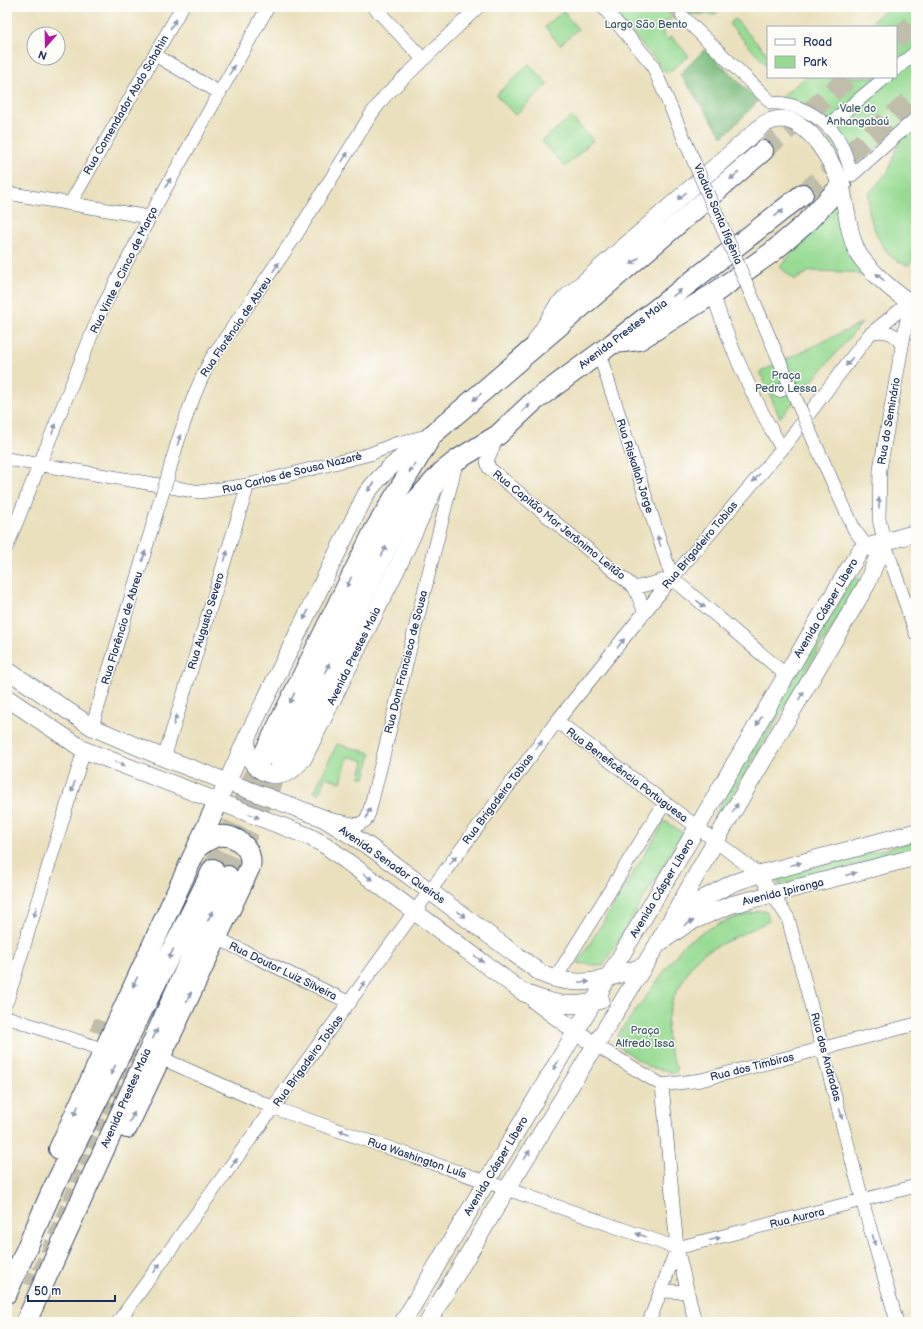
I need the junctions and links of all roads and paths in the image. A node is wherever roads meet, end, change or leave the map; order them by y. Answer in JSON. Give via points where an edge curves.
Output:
{"nodes":[{"id":1,"x":182,"y":7,"type":"edge"},
{"id":2,"x":268,"y":7,"type":"edge"},
{"id":3,"x":374,"y":7,"type":"edge"},
{"id":4,"x":478,"y":7,"type":"edge"},
{"id":5,"x":603,"y":7,"type":"edge"},
{"id":6,"x":682,"y":16,"type":"tunnel mouth"},
{"id":7,"x":916,"y":52,"type":"edge"},
{"id":8,"x":155,"y":55,"type":"junction"},
{"id":9,"x":423,"y":59,"type":"junction"},
{"id":10,"x":897,"y":68,"type":"edge"},
{"id":11,"x":885,"y":78,"type":"edge"},
{"id":12,"x":220,"y":92,"type":"junction"},
{"id":13,"x":916,"y":118,"type":"edge"},
{"id":14,"x":827,"y":126,"type":"junction"},
{"id":15,"x":763,"y":151,"type":"tunnel mouth"},
{"id":16,"x":846,"y":181,"type":"junction"},
{"id":17,"x":7,"y":193,"type":"edge"},
{"id":18,"x":803,"y":194,"type":"tunnel mouth"},
{"id":19,"x":70,"y":204,"type":"junction"},
{"id":20,"x":149,"y":217,"type":"junction"},
{"id":21,"x":713,"y":294,"type":"junction"},
{"id":22,"x":913,"y":303,"type":"edge"},
{"id":23,"x":873,"y":332,"type":"junction"},
{"id":24,"x":902,"y":347,"type":"junction"},
{"id":25,"x":606,"y":348,"type":"junction"},
{"id":26,"x":528,"y":353,"type":"junction"},
{"id":27,"x":792,"y":386,"type":"junction"},
{"id":28,"x":779,"y":391,"type":"dead end"},
{"id":29,"x":432,"y":434,"type":"junction"},
{"id":30,"x":498,"y":435,"type":"junction"},
{"id":31,"x":782,"y":449,"type":"junction"},
{"id":32,"x":7,"y":460,"type":"edge"},
{"id":33,"x":457,"y":460,"type":"junction"},
{"id":34,"x":40,"y":465,"type":"junction"},
{"id":35,"x":442,"y":472,"type":"junction"},
{"id":36,"x":248,"y":485,"type":"junction"},
{"id":37,"x":916,"y":533,"type":"edge"},
{"id":38,"x":884,"y":542,"type":"junction"},
{"id":39,"x":7,"y":546,"type":"edge"},
{"id":40,"x":867,"y":547,"type":"junction"},
{"id":41,"x":672,"y":578,"type":"junction"},
{"id":42,"x":635,"y":588,"type":"junction"},
{"id":43,"x":644,"y":614,"type":"junction"},
{"id":44,"x":916,"y":634,"type":"edge"},
{"id":45,"x":7,"y":670,"type":"edge"},
{"id":46,"x":786,"y":675,"type":"junction"},
{"id":47,"x":7,"y":698,"type":"edge"},
{"id":48,"x":557,"y":721,"type":"junction"},
{"id":49,"x":92,"y":727,"type":"junction"},
{"id":50,"x":248,"y":735,"type":"junction"},
{"id":51,"x":84,"y":750,"type":"junction"},
{"id":52,"x":164,"y":758,"type":"junction"},
{"id":53,"x":227,"y":781,"type":"junction"},
{"id":54,"x":218,"y":802,"type":"junction"},
{"id":55,"x":664,"y":804,"type":"junction"},
{"id":56,"x":323,"y":818,"type":"junction"},
{"id":57,"x":697,"y":828,"type":"junction"},
{"id":58,"x":916,"y":832,"type":"edge"},
{"id":59,"x":715,"y":842,"type":"junction"},
{"id":60,"x":199,"y":846,"type":"junction"},
{"id":61,"x":916,"y":856,"type":"edge"},
{"id":62,"x":758,"y":874,"type":"junction"},
{"id":63,"x":429,"y":891,"type":"junction"},
{"id":64,"x":773,"y":895,"type":"junction"},
{"id":65,"x":415,"y":911,"type":"junction"},
{"id":66,"x":674,"y":914,"type":"junction"},
{"id":67,"x":217,"y":938,"type":"junction"},
{"id":68,"x":657,"y":945,"type":"junction"},
{"id":69,"x":644,"y":966,"type":"junction"},
{"id":70,"x":555,"y":979,"type":"junction"},
{"id":71,"x":607,"y":979,"type":"junction"},
{"id":72,"x":628,"y":992,"type":"junction"},
{"id":73,"x":524,"y":993,"type":"junction"},
{"id":74,"x":7,"y":1001,"type":"edge"},
{"id":75,"x":594,"y":1002,"type":"junction"},
{"id":76,"x":350,"y":1003,"type":"junction"},
{"id":77,"x":7,"y":1017,"type":"edge"},
{"id":78,"x":916,"y":1024,"type":"edge"},
{"id":79,"x":576,"y":1032,"type":"junction"},
{"id":80,"x":595,"y":1045,"type":"junction"},
{"id":81,"x":823,"y":1049,"type":"junction"},
{"id":82,"x":104,"y":1050,"type":"junction"},
{"id":83,"x":161,"y":1058,"type":"junction"},
{"id":84,"x":662,"y":1085,"type":"junction"},
{"id":85,"x":274,"y":1108,"type":"junction"},
{"id":86,"x":487,"y":1182,"type":"junction"},
{"id":87,"x":916,"y":1186,"type":"edge"},
{"id":88,"x":507,"y":1189,"type":"junction"},
{"id":89,"x":51,"y":1193,"type":"junction"},
{"id":90,"x":863,"y":1200,"type":"junction"},
{"id":91,"x":65,"y":1235,"type":"junction"},
{"id":92,"x":677,"y":1248,"type":"junction"},
{"id":93,"x":11,"y":1277,"type":"edge"},
{"id":94,"x":661,"y":1291,"type":"junction"},
{"id":95,"x":687,"y":1292,"type":"junction"},
{"id":96,"x":7,"y":1293,"type":"edge"},
{"id":97,"x":26,"y":1322,"type":"edge"},
{"id":98,"x":118,"y":1322,"type":"edge"},
{"id":99,"x":403,"y":1322,"type":"edge"},
{"id":100,"x":428,"y":1322,"type":"edge"},
{"id":101,"x":649,"y":1322,"type":"edge"},
{"id":102,"x":696,"y":1322,"type":"edge"},
{"id":103,"x":898,"y":1322,"type":"edge"}],
"edges":[{"from":8,"to":1,"type":"street","name":"Rua Comendador Abdo Schahin","one_way":true},
{"from":12,"to":2,"type":"street","name":"Rua Vinte e Cinco de Março","one_way":true},
{"from":3,"to":9,"type":"street"},
{"from":4,"to":9,"type":"street","name":"Rua Florêncio de Abreu"},
{"from":5,"to":27,"type":"street","name":"Viaduto Santa Ifigênia","bridge":true,"via":[[652,64]]},
{"from":6,"to":14,"type":"street","via":[[772,102],[784,102],[803,110]]},
{"from":7,"to":10,"type":"street"},
{"from":8,"to":12,"type":"street"},
{"from":8,"to":19,"type":"street","name":"Rua Comendador Abdo Schahin"},
{"from":49,"to":9,"type":"street","name":"Rua Florêncio de Abreu","one_way":true,"bridge":true,"via":[[191,401],[200,381],[211,360],[288,248],[372,113],[385,96]]},
{"from":11,"to":14,"type":"street"},
{"from":20,"to":12,"type":"street","name":"Rua Vinte e Cinco de Março","one_way":true},
{"from":13,"to":16,"type":"street"},
{"from":14,"to":16,"type":"street","via":[[835,133]]},
{"from":15,"to":26,"type":"highway","name":"Avenida Prestes Maia","one_way":true},
{"from":16,"to":21,"type":"highway","via":[[788,239]]},
{"from":22,"to":16,"type":"main road","one_way":true,"via":[[871,268],[857,250],[850,232]]},
{"from":16,"to":26,"type":"main road","name":"Avenida Prestes Maia","one_way":true,"via":[[805,129],[782,119],[764,124],[558,305]]},
{"from":17,"to":19,"type":"street"},
{"from":25,"to":18,"type":"highway","name":"Avenida Prestes Maia","one_way":true},
{"from":19,"to":20,"type":"street"},
{"from":34,"to":20,"type":"street","name":"Rua Vinte e Cinco de Março","one_way":true,"via":[[101,311]]},
{"from":21,"to":25,"type":"highway","via":[[639,340]]},
{"from":21,"to":31,"type":"street","via":[[732,347]]},
{"from":22,"to":23,"type":"street","name":"Rua Brigadeiro Tobias"},
{"from":22,"to":24,"type":"street","name":"Rua do Seminário"},
{"from":23,"to":24,"type":"street","via":[[884,330],[898,337]]},
{"from":23,"to":31,"type":"street","name":"Rua Brigadeiro Tobias","one_way":true},
{"from":38,"to":24,"type":"street","name":"Rua do Seminário","one_way":true,"via":[[879,519],[880,468]]},
{"from":30,"to":25,"type":"highway","name":"Avenida Prestes Maia","one_way":true,"via":[[533,402]]},
{"from":41,"to":25,"type":"street","name":"Rua Riskallah Jorge","one_way":true},
{"from":26,"to":29,"type":"highway","name":"Avenida Prestes Maia","one_way":true},
{"from":27,"to":28,"type":"street"},
{"from":27,"to":40,"type":"street","name":"Viaduto Santa Ifigênia","bridge":true,"via":[[854,529]]},
{"from":29,"to":35,"type":"highway","name":"Avenida Prestes Maia","one_way":true,"via":[[374,530],[271,762],[402,516]]},
{"from":29,"to":36,"type":"street","name":"Rua Carlos de Sousa Nazaré","via":[[370,454]]},
{"from":29,"to":50,"type":"main road","name":"Avenida Prestes Maia","one_way":true,"via":[[405,453],[378,478],[366,494]]},
{"from":30,"to":33,"type":"highway","name":"Avenida Prestes Maia"},
{"from":30,"to":42,"type":"street","name":"Rua Capitão Mor Jerônimo Leitão","via":[[487,461],[489,468]]},
{"from":31,"to":41,"type":"street","name":"Rua Brigadeiro Tobias","one_way":true},
{"from":32,"to":34,"type":"street","name":"Rua Carlos de Sousa Nazaré"},
{"from":33,"to":35,"type":"highway","name":"Avenida Prestes Maia"},
{"from":56,"to":33,"type":"street","name":"Rua Dom Francisco de Sousa","one_way":true,"via":[[358,825],[366,820],[369,813]]},
{"from":34,"to":36,"type":"street","name":"Rua Carlos de Sousa Nazaré","via":[[200,492]]},
{"from":34,"to":39,"type":"street","name":"Rua Vinte e Cinco de Março"},
{"from":35,"to":50,"type":"main road","name":"Avenida Prestes Maia","via":[[303,759],[284,774],[273,775],[263,772],[254,766],[248,756]]},
{"from":52,"to":36,"type":"street","name":"Rua Augusto Severo","one_way":true},
{"from":37,"to":38,"type":"main road"},
{"from":38,"to":40,"type":"main road"},
{"from":38,"to":44,"type":"street","name":"Rua do Seminário"},
{"from":59,"to":38,"type":"main road","name":"Avenida Cásper Líbero","one_way":true,"via":[[867,584]]},
{"from":40,"to":46,"type":"main road","name":"Avenida Cásper Líbero","via":[[862,550],[846,573]]},
{"from":41,"to":42,"type":"street"},
{"from":41,"to":43,"type":"street","name":"Rua Brigadeiro Tobias"},
{"from":41,"to":46,"type":"street","one_way":true},
{"from":42,"to":43,"type":"street","name":"Rua Capitão Mor Jerônimo Leitão"},
{"from":48,"to":43,"type":"street","name":"Rua Brigadeiro Tobias","one_way":true},
{"from":45,"to":49,"type":"main road","name":"Avenida Senador Queirós"},
{"from":46,"to":57,"type":"main road","name":"Avenida Cásper Líbero","one_way":true},
{"from":47,"to":51,"type":"main road","name":"Avenida Senador Queirós"},
{"from":48,"to":55,"type":"street","name":"Rua Beneficência Portuguesa"},
{"from":63,"to":48,"type":"street","name":"Rua Brigadeiro Tobias","one_way":true},
{"from":49,"to":52,"type":"main road","name":"Avenida Senador Queirós"},
{"from":50,"to":53,"type":"main road","name":"Avenida Prestes Maia"},
{"from":51,"to":54,"type":"main road","name":"Avenida Senador Queirós","one_way":true},
{"from":51,"to":74,"type":"street","one_way":true},
{"from":52,"to":53,"type":"main road","name":"Avenida Senador Queirós"},
{"from":53,"to":54,"type":"main road","name":"Avenida Prestes Maia"},
{"from":53,"to":56,"type":"main road","name":"Avenida Senador Queirós"},
{"from":54,"to":60,"type":"highway"},
{"from":54,"to":65,"type":"main road","name":"Avenida Senador Queirós","one_way":true,"via":[[308,836],[325,845]]},
{"from":55,"to":57,"type":"street","name":"Rua Beneficência Portuguesa"},
{"from":55,"to":70,"type":"street"},
{"from":56,"to":63,"type":"main road","name":"Avenida Senador Queirós","via":[[370,847]]},
{"from":57,"to":59,"type":"street","name":"Rua dos Andradas"},
{"from":57,"to":71,"type":"main road","name":"Avenida Cásper Líbero"},
{"from":62,"to":58,"type":"main road","name":"Avenida Ipiranga","one_way":true},
{"from":59,"to":62,"type":"street","name":"Rua dos Andradas"},
{"from":59,"to":66,"type":"main road","name":"Avenida Cásper Líbero"},
{"from":60,"to":67,"type":"highway","via":[[216,837],[229,837],[245,847],[250,859],[250,867]]},
{"from":60,"to":82,"type":"highway","one_way":true},
{"from":64,"to":61,"type":"main road","name":"Avenida Ipiranga","one_way":true},
{"from":62,"to":64,"type":"street","name":"Rua dos Andradas"},
{"from":62,"to":66,"type":"main road","name":"Avenida Ipiranga","via":[[733,883]]},
{"from":63,"to":65,"type":"street","name":"Rua Brigadeiro Tobias"},
{"from":63,"to":70,"type":"main road","name":"Avenida Senador Queirós","one_way":true,"via":[[537,971]]},
{"from":68,"to":64,"type":"main road","name":"Avenida Ipiranga","one_way":true,"via":[[688,923],[730,905]]},
{"from":64,"to":81,"type":"street","name":"Rua dos Andradas","via":[[788,918]]},
{"from":65,"to":73,"type":"main road","name":"Avenida Senador Queirós","one_way":true},
{"from":76,"to":65,"type":"street","name":"Rua Brigadeiro Tobias","one_way":true},
{"from":66,"to":68,"type":"main road","name":"Avenida Cásper Líbero"},
{"from":67,"to":76,"type":"street","name":"Rua Doutor Luiz Silveira"},
{"from":83,"to":67,"type":"highway","one_way":true},
{"from":68,"to":69,"type":"main road","name":"Avenida Cásper Líbero"},
{"from":69,"to":71,"type":"main road","name":"Avenida Senador Queirós"},
{"from":69,"to":72,"type":"main road","name":"Avenida Cásper Líbero"},
{"from":70,"to":71,"type":"main road","name":"Avenida Senador Queirós","one_way":true,"via":[[585,983]]},
{"from":71,"to":75,"type":"main road","name":"Avenida Cásper Líbero"},
{"from":72,"to":75,"type":"main road","name":"Avenida Senador Queirós"},
{"from":72,"to":80,"type":"main road","name":"Avenida Cásper Líbero"},
{"from":73,"to":75,"type":"main road","name":"Avenida Senador Queirós","via":[[563,1005]]},
{"from":73,"to":79,"type":"main road"},
{"from":75,"to":79,"type":"main road","name":"Avenida Cásper Líbero"},
{"from":76,"to":85,"type":"street","name":"Rua Brigadeiro Tobias"},
{"from":77,"to":82,"type":"street"},
{"from":78,"to":81,"type":"street","name":"Rua dos Timbiras"},
{"from":79,"to":80,"type":"main road"},
{"from":79,"to":86,"type":"main road","name":"Avenida Cásper Líbero","one_way":true},
{"from":80,"to":84,"type":"street"},
{"from":88,"to":80,"type":"main road","name":"Avenida Cásper Líbero","one_way":true},
{"from":81,"to":84,"type":"street","name":"Rua dos Timbiras","via":[[701,1080]]},
{"from":81,"to":90,"type":"street","name":"Rua dos Andradas","one_way":true},
{"from":82,"to":89,"type":"highway","one_way":true,"via":[[52,1167]]},
{"from":83,"to":85,"type":"street","name":"Rua Washington Luís"},
{"from":91,"to":83,"type":"highway","one_way":true,"via":[[84,1211],[99,1185]]},
{"from":84,"to":92,"type":"street"},
{"from":86,"to":85,"type":"street","name":"Rua Washington Luís","one_way":true},
{"from":98,"to":85,"type":"street","name":"Rua Brigadeiro Tobias","one_way":true},
{"from":86,"to":88,"type":"street","name":"Rua Washington Luís"},
{"from":86,"to":99,"type":"main road","name":"Avenida Cásper Líbero"},
{"from":87,"to":90,"type":"street","name":"Rua Aurora"},
{"from":92,"to":88,"type":"street","name":"Rua Washington Luís","one_way":true},
{"from":88,"to":100,"type":"main road","name":"Avenida Cásper Líbero"},
{"from":91,"to":89,"type":"highway","name":"Avenida Prestes Maia","one_way":true,"via":[[221,872]]},
{"from":89,"to":93,"type":"highway","name":"Avenida Prestes Maia"},
{"from":92,"to":90,"type":"street","name":"Rua Aurora","one_way":true},
{"from":90,"to":103,"type":"street","name":"Rua dos Andradas","one_way":true},
{"from":91,"to":97,"type":"highway","name":"Avenida Prestes Maia"},
{"from":92,"to":94,"type":"street"},
{"from":92,"to":95,"type":"street"},
{"from":93,"to":96,"type":"highway","name":"Avenida Prestes Maia"},
{"from":94,"to":95,"type":"street"},
{"from":94,"to":101,"type":"street"},
{"from":95,"to":102,"type":"street"}]}
